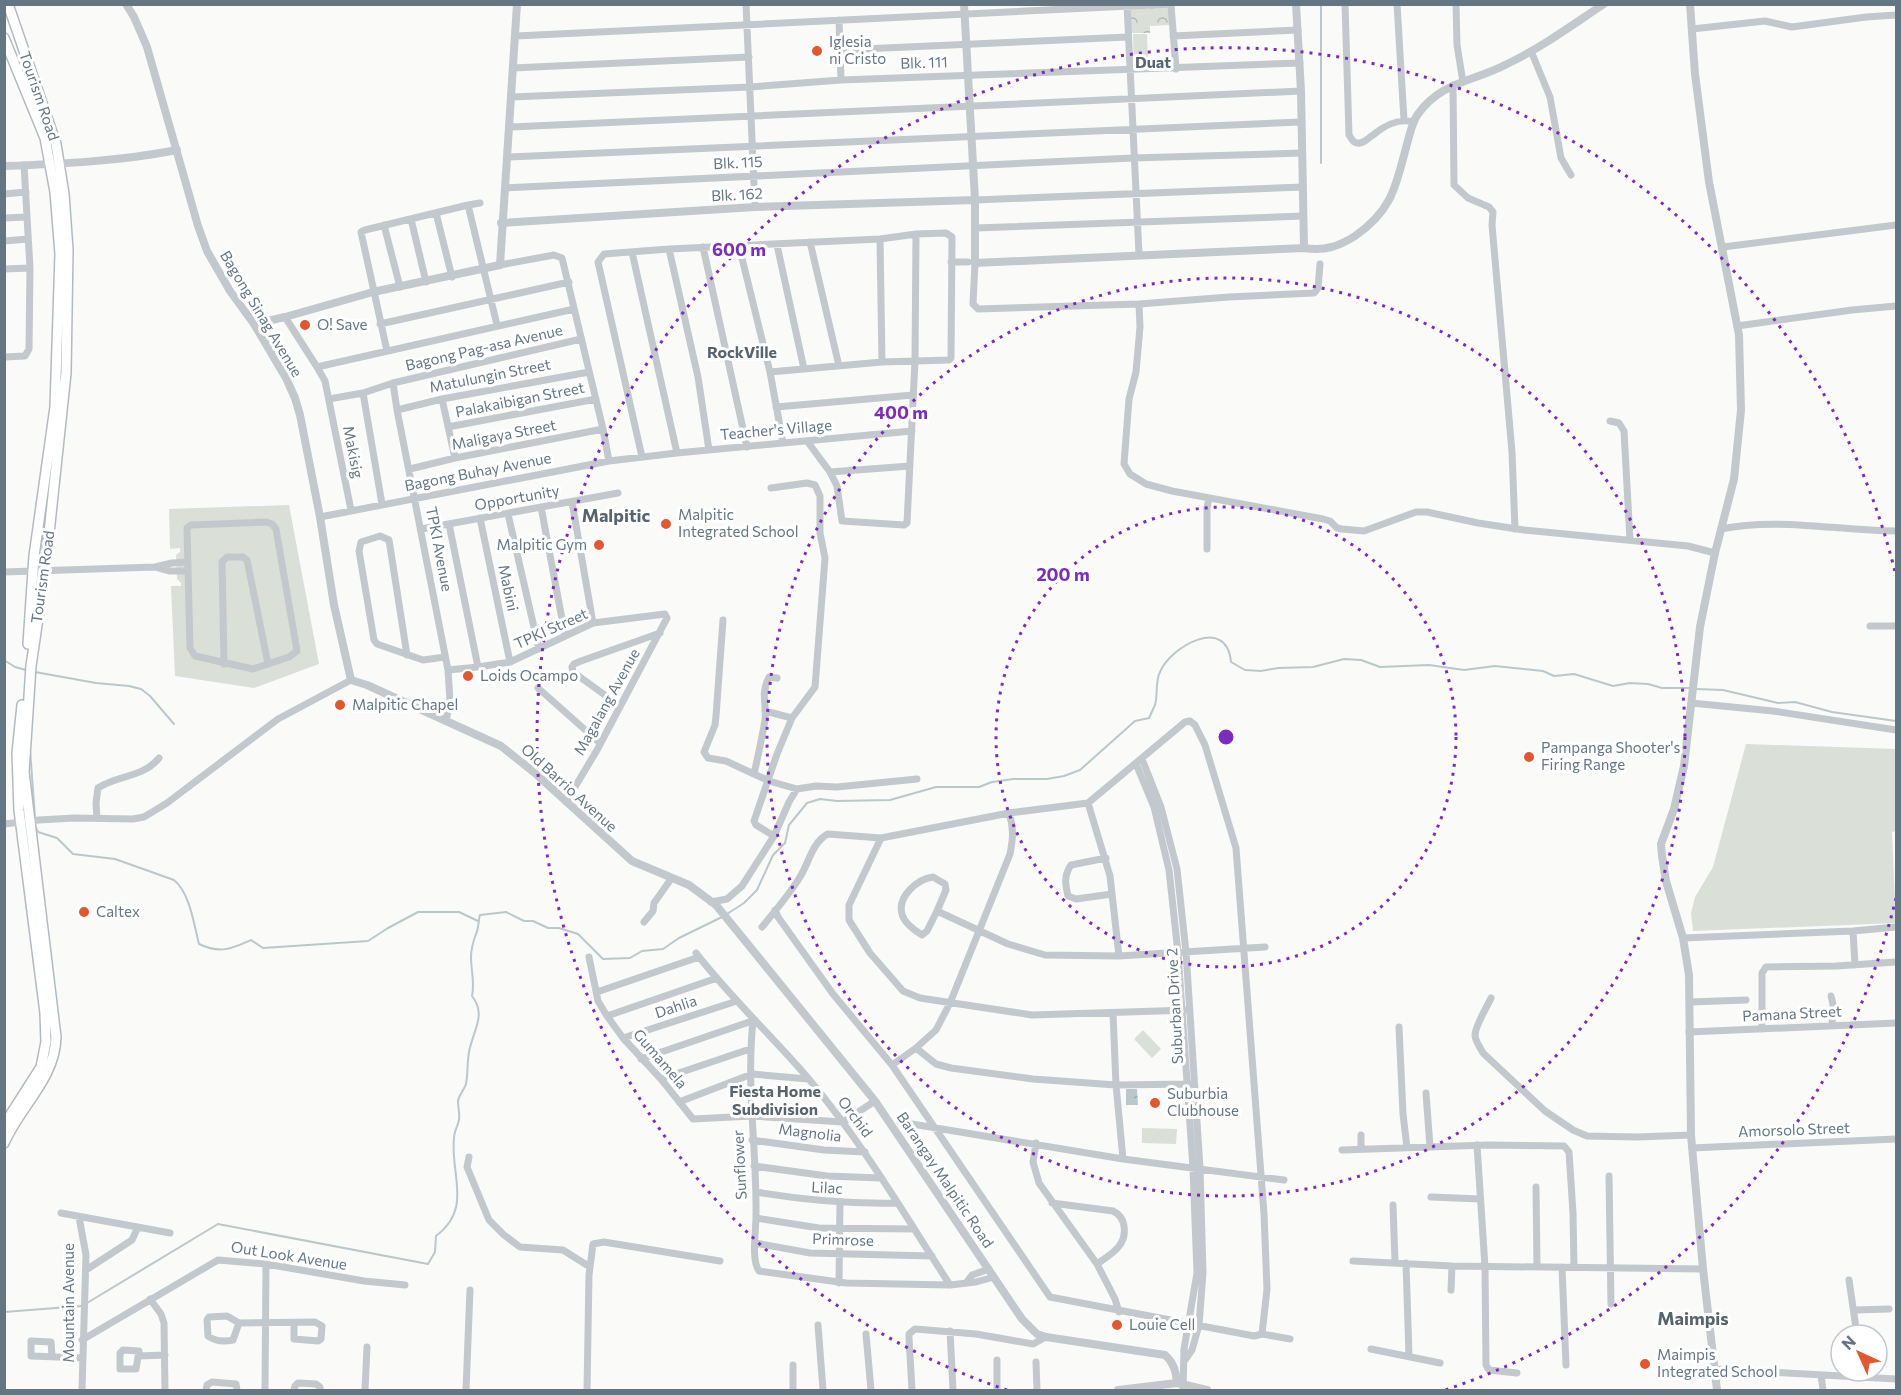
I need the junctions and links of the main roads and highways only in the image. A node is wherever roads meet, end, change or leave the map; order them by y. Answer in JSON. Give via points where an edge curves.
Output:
{"nodes":[{"id":1,"x":8,"y":4,"type":"edge"},
{"id":2,"x":4,"y":38,"type":"edge"},
{"id":3,"x":56,"y":164,"type":"junction"},
{"id":4,"x":29,"y":666,"type":"junction"},
{"id":5,"x":30,"y":821,"type":"junction"},
{"id":6,"x":4,"y":1125,"type":"edge"},
{"id":7,"x":4,"y":1143,"type":"edge"}],
"edges":[{"from":1,"to":3,"type":"main road","name":"Tourism Road","via":[[53,129]]},
{"from":2,"to":3,"type":"main road","name":"Tourism Road"},
{"from":3,"to":4,"type":"main road","name":"Tourism Road","via":[[60,254],[55,407],[34,556]]},
{"from":3,"to":4,"type":"main road","name":"Tourism Road","via":[[64,194],[68,250],[66,373],[45,571]]},
{"from":4,"to":5,"type":"main road","name":"Tourism Road","via":[[24,772]]},
{"from":5,"to":6,"type":"main road","name":"Tourism Road","via":[[46,1042],[41,1067]]},
{"from":5,"to":7,"type":"main road","name":"Tourism Road","via":[[56,1050],[50,1068]]}]}
